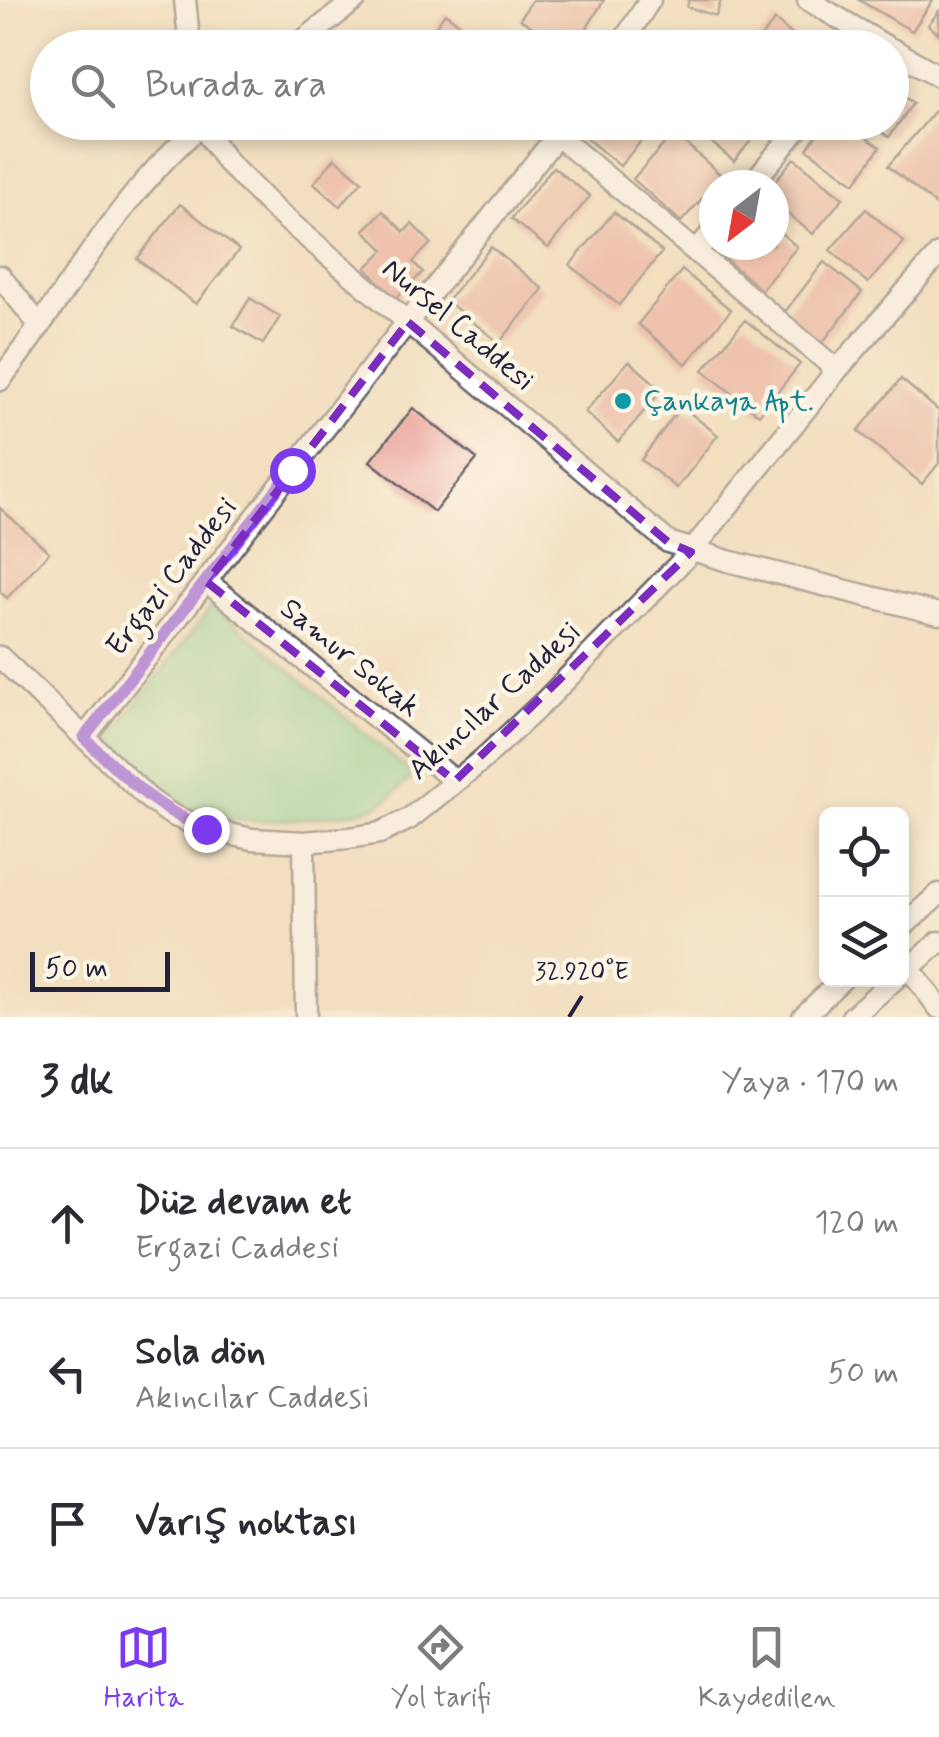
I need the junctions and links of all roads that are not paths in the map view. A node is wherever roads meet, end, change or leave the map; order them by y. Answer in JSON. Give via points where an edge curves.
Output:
{"nodes":[{"id":1,"x":184,"y":0,"type":"edge"},
{"id":2,"x":354,"y":0,"type":"edge"},
{"id":3,"x":650,"y":0,"type":"edge"},
{"id":4,"x":808,"y":0,"type":"edge"},
{"id":5,"x":188,"y":30,"type":"edge"},
{"id":6,"x":316,"y":30,"type":"edge"},
{"id":7,"x":630,"y":30,"type":"edge"},
{"id":8,"x":855,"y":30,"type":"edge"},
{"id":9,"x":909,"y":61,"type":"edge"},
{"id":10,"x":939,"y":76,"type":"edge"},
{"id":11,"x":185,"y":140,"type":"edge"},
{"id":12,"x":212,"y":140,"type":"edge"},
{"id":13,"x":555,"y":140,"type":"edge"},
{"id":14,"x":574,"y":140,"type":"edge"},
{"id":15,"x":788,"y":140,"type":"edge"},
{"id":16,"x":764,"y":170,"type":"edge"},
{"id":17,"x":699,"y":248,"type":"edge"},
{"id":18,"x":696,"y":252,"type":"junction"},
{"id":19,"x":939,"y":254,"type":"edge"},
{"id":20,"x":0,"y":276,"type":"edge"},
{"id":21,"x":408,"y":322,"type":"junction"},
{"id":22,"x":40,"y":326,"type":"junction"},
{"id":23,"x":837,"y":370,"type":"junction"},
{"id":24,"x":0,"y":380,"type":"edge"},
{"id":25,"x":691,"y":552,"type":"junction"},
{"id":26,"x":207,"y":582,"type":"junction"},
{"id":27,"x":939,"y":614,"type":"edge"},
{"id":28,"x":0,"y":657,"type":"edge"},
{"id":29,"x":84,"y":738,"type":"junction"},
{"id":30,"x":455,"y":781,"type":"junction"},
{"id":31,"x":304,"y":842,"type":"junction"},
{"id":32,"x":939,"y":894,"type":"edge"},
{"id":33,"x":909,"y":920,"type":"edge"},
{"id":34,"x":939,"y":942,"type":"edge"},
{"id":35,"x":909,"y":968,"type":"edge"},
{"id":36,"x":909,"y":980,"type":"edge"},
{"id":37,"x":835,"y":987,"type":"edge"},
{"id":38,"x":887,"y":987,"type":"edge"},
{"id":39,"x":939,"y":1008,"type":"edge"},
{"id":40,"x":306,"y":1017,"type":"edge"},
{"id":41,"x":803,"y":1017,"type":"edge"},
{"id":42,"x":852,"y":1017,"type":"edge"}],
"edges":[{"from":1,"to":5,"type":"street"},
{"from":2,"to":6,"type":"street"},
{"from":3,"to":7,"type":"street"},
{"from":4,"to":8,"type":"street"},
{"from":9,"to":10,"type":"street"},
{"from":11,"to":22,"type":"street","via":[[126,202]]},
{"from":12,"to":21,"type":"street","name":"Nursel Caddesi","via":[[275,210]]},
{"from":13,"to":21,"type":"street","name":"Ergazi Caddesi"},
{"from":14,"to":18,"type":"street"},
{"from":15,"to":16,"type":"street"},
{"from":17,"to":18,"type":"street"},
{"from":18,"to":23,"type":"street"},
{"from":19,"to":23,"type":"street","name":"Akıncılar Caddesi"},
{"from":20,"to":22,"type":"street"},
{"from":21,"to":25,"type":"street","name":"Nursel Caddesi","via":[[668,542]]},
{"from":21,"to":26,"type":"street","name":"Ergazi Caddesi"},
{"from":22,"to":24,"type":"street"},
{"from":23,"to":25,"type":"street","name":"Akıncılar Caddesi"},
{"from":25,"to":27,"type":"street"},
{"from":25,"to":30,"type":"street","name":"Akıncılar Caddesi","via":[[547,700]]},
{"from":26,"to":29,"type":"street","name":"Ergazi Caddesi"},
{"from":26,"to":30,"type":"street","name":"Samur Sokak"},
{"from":28,"to":29,"type":"street","name":"Akıncılar Caddesi"},
{"from":29,"to":31,"type":"street","name":"Akıncılar Caddesi","via":[[172,815],[252,839]]},
{"from":30,"to":31,"type":"street","name":"Akıncılar Caddesi","via":[[380,833]]},
{"from":31,"to":40,"type":"street"},
{"from":32,"to":33,"type":"street"},
{"from":34,"to":35,"type":"street"},
{"from":36,"to":39,"type":"street"},
{"from":37,"to":41,"type":"street"},
{"from":38,"to":42,"type":"street"}]}
